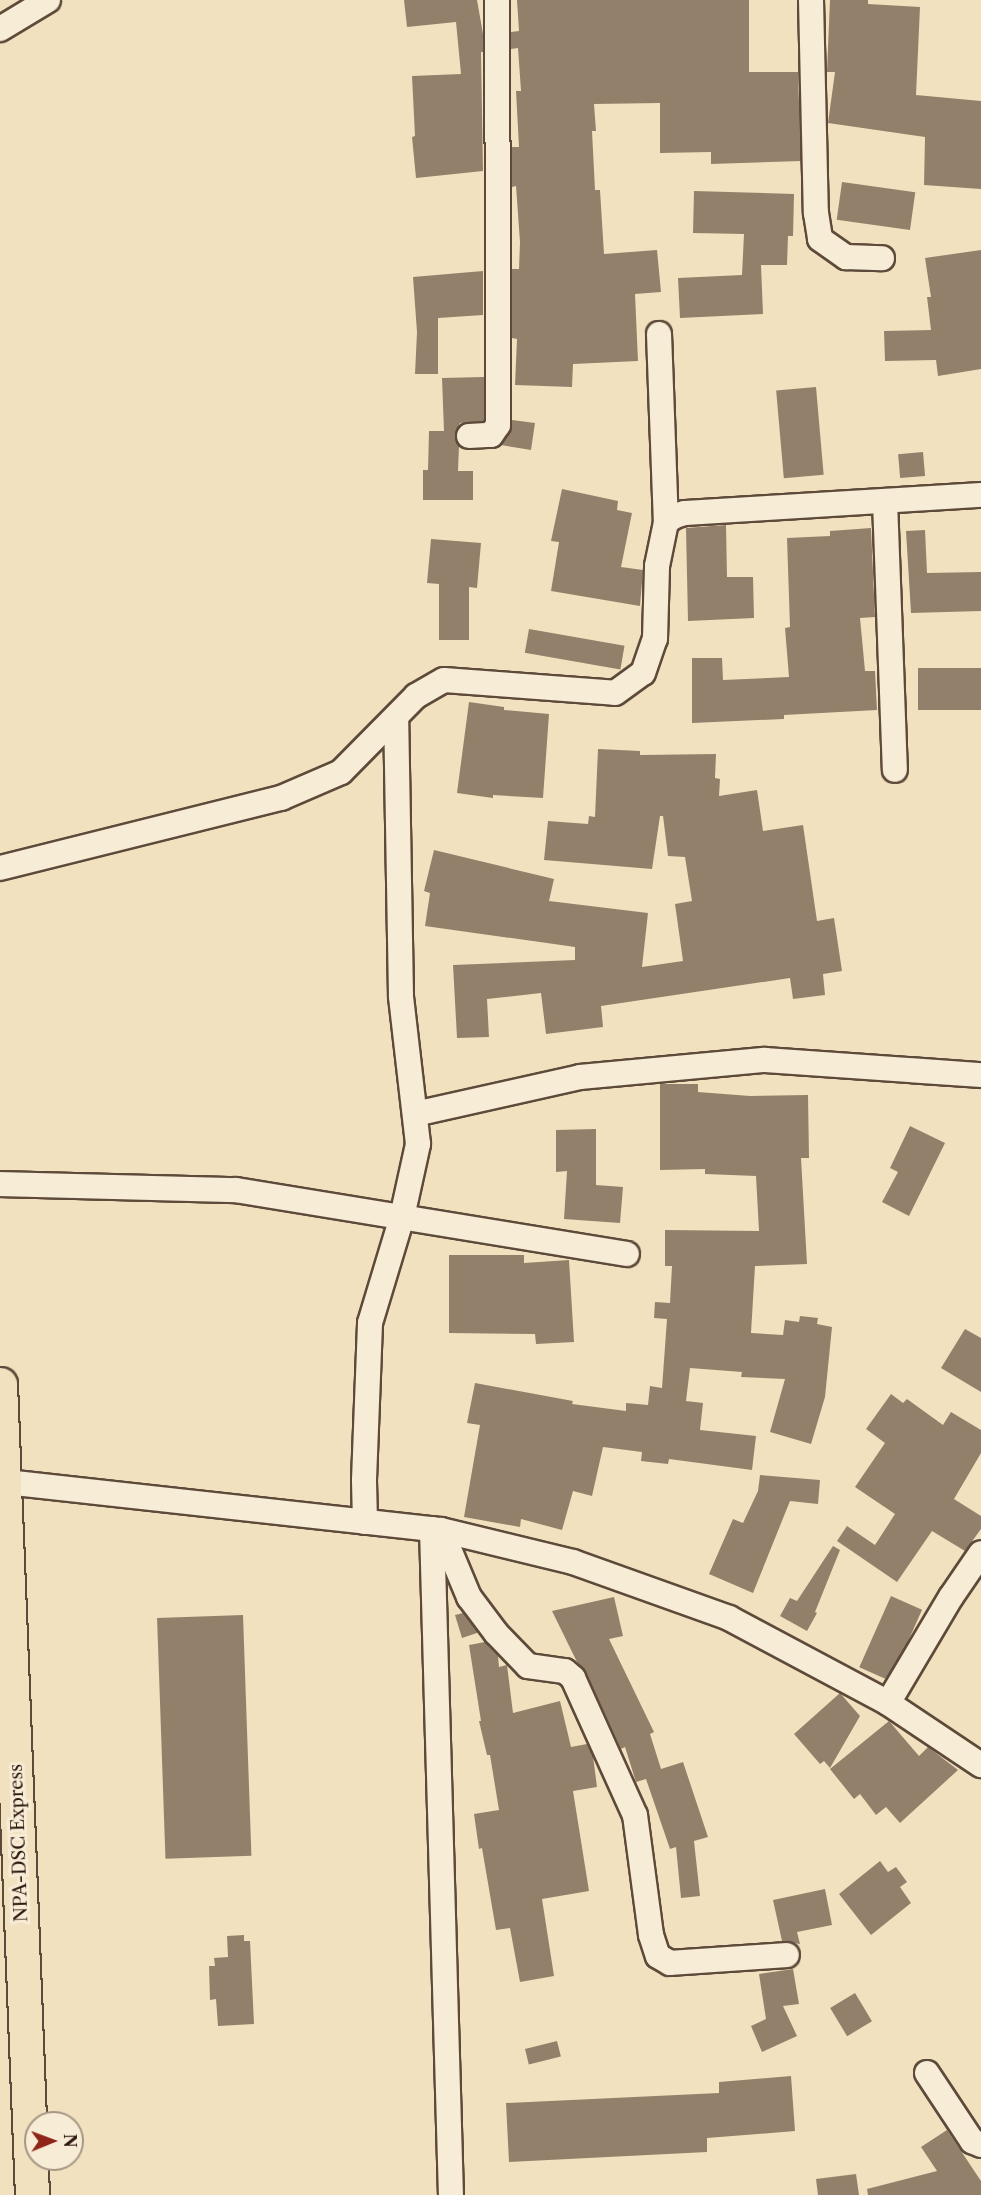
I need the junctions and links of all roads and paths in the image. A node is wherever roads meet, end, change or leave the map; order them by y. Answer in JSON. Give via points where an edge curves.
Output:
{"nodes":[{"id":1,"x":48,"y":0,"type":"edge"},
{"id":2,"x":497,"y":0,"type":"edge"},
{"id":3,"x":811,"y":0,"type":"edge"},
{"id":4,"x":0,"y":29,"type":"edge"},
{"id":5,"x":882,"y":258,"type":"dead end"},
{"id":6,"x":659,"y":334,"type":"dead end"},
{"id":7,"x":470,"y":436,"type":"dead end"},
{"id":8,"x":981,"y":495,"type":"edge"},
{"id":9,"x":885,"y":501,"type":"junction"},
{"id":10,"x":666,"y":522,"type":"junction"},
{"id":11,"x":396,"y":717,"type":"junction"},
{"id":12,"x":895,"y":770,"type":"dead end"},
{"id":13,"x":0,"y":868,"type":"edge"},
{"id":14,"x":981,"y":1075,"type":"edge"},
{"id":15,"x":415,"y":1114,"type":"junction"},
{"id":16,"x":0,"y":1184,"type":"edge"},
{"id":17,"x":402,"y":1217,"type":"junction"},
{"id":18,"x":627,"y":1254,"type":"dead end"},
{"id":19,"x":0,"y":1384,"type":"edge"},
{"id":20,"x":6,"y":1482,"type":"junction"},
{"id":21,"x":365,"y":1522,"type":"junction"},
{"id":22,"x":436,"y":1530,"type":"junction"},
{"id":23,"x":981,"y":1553,"type":"edge"},
{"id":24,"x":888,"y":1703,"type":"junction"},
{"id":25,"x":981,"y":1765,"type":"edge"},
{"id":26,"x":787,"y":1955,"type":"dead end"},
{"id":27,"x":927,"y":2073,"type":"dead end"},
{"id":28,"x":981,"y":2145,"type":"edge"},
{"id":29,"x":32,"y":2195,"type":"edge"},
{"id":30,"x":451,"y":2195,"type":"edge"}],
"edges":[{"from":1,"to":4,"type":"street"},
{"from":2,"to":7,"type":"street","via":[[498,425],[491,435]]},
{"from":3,"to":5,"type":"street","via":[[816,213],[820,239],[846,257]]},
{"from":6,"to":10,"type":"street"},
{"from":8,"to":9,"type":"street"},
{"from":9,"to":10,"type":"street","via":[[685,513]]},
{"from":9,"to":12,"type":"street"},
{"from":10,"to":11,"type":"street","via":[[657,566],[655,639],[643,673],[615,693],[444,681],[416,696]]},
{"from":11,"to":13,"type":"street","via":[[340,772],[281,798]]},
{"from":11,"to":15,"type":"street","via":[[402,996]]},
{"from":14,"to":15,"type":"street","via":[[765,1060],[580,1077]]},
{"from":15,"to":17,"type":"street","via":[[418,1144]]},
{"from":16,"to":17,"type":"street","via":[[236,1190]]},
{"from":17,"to":18,"type":"street"},
{"from":17,"to":21,"type":"street","via":[[370,1323]]},
{"from":19,"to":20,"type":"main road","name":"NPA-DSC Express"},
{"from":20,"to":21,"type":"street"},
{"from":20,"to":29,"type":"main road","name":"NPA-DSC Express"},
{"from":21,"to":22,"type":"street"},
{"from":22,"to":24,"type":"street","via":[[573,1562],[729,1618]]},
{"from":22,"to":26,"type":"street","via":[[469,1597],[496,1633],[528,1666],[565,1671],[573,1678],[635,1815],[651,1935],[658,1956],[670,1963]]},
{"from":22,"to":30,"type":"street"},
{"from":23,"to":24,"type":"street"},
{"from":24,"to":25,"type":"street"},
{"from":27,"to":28,"type":"street","via":[[972,2141]]}]}
